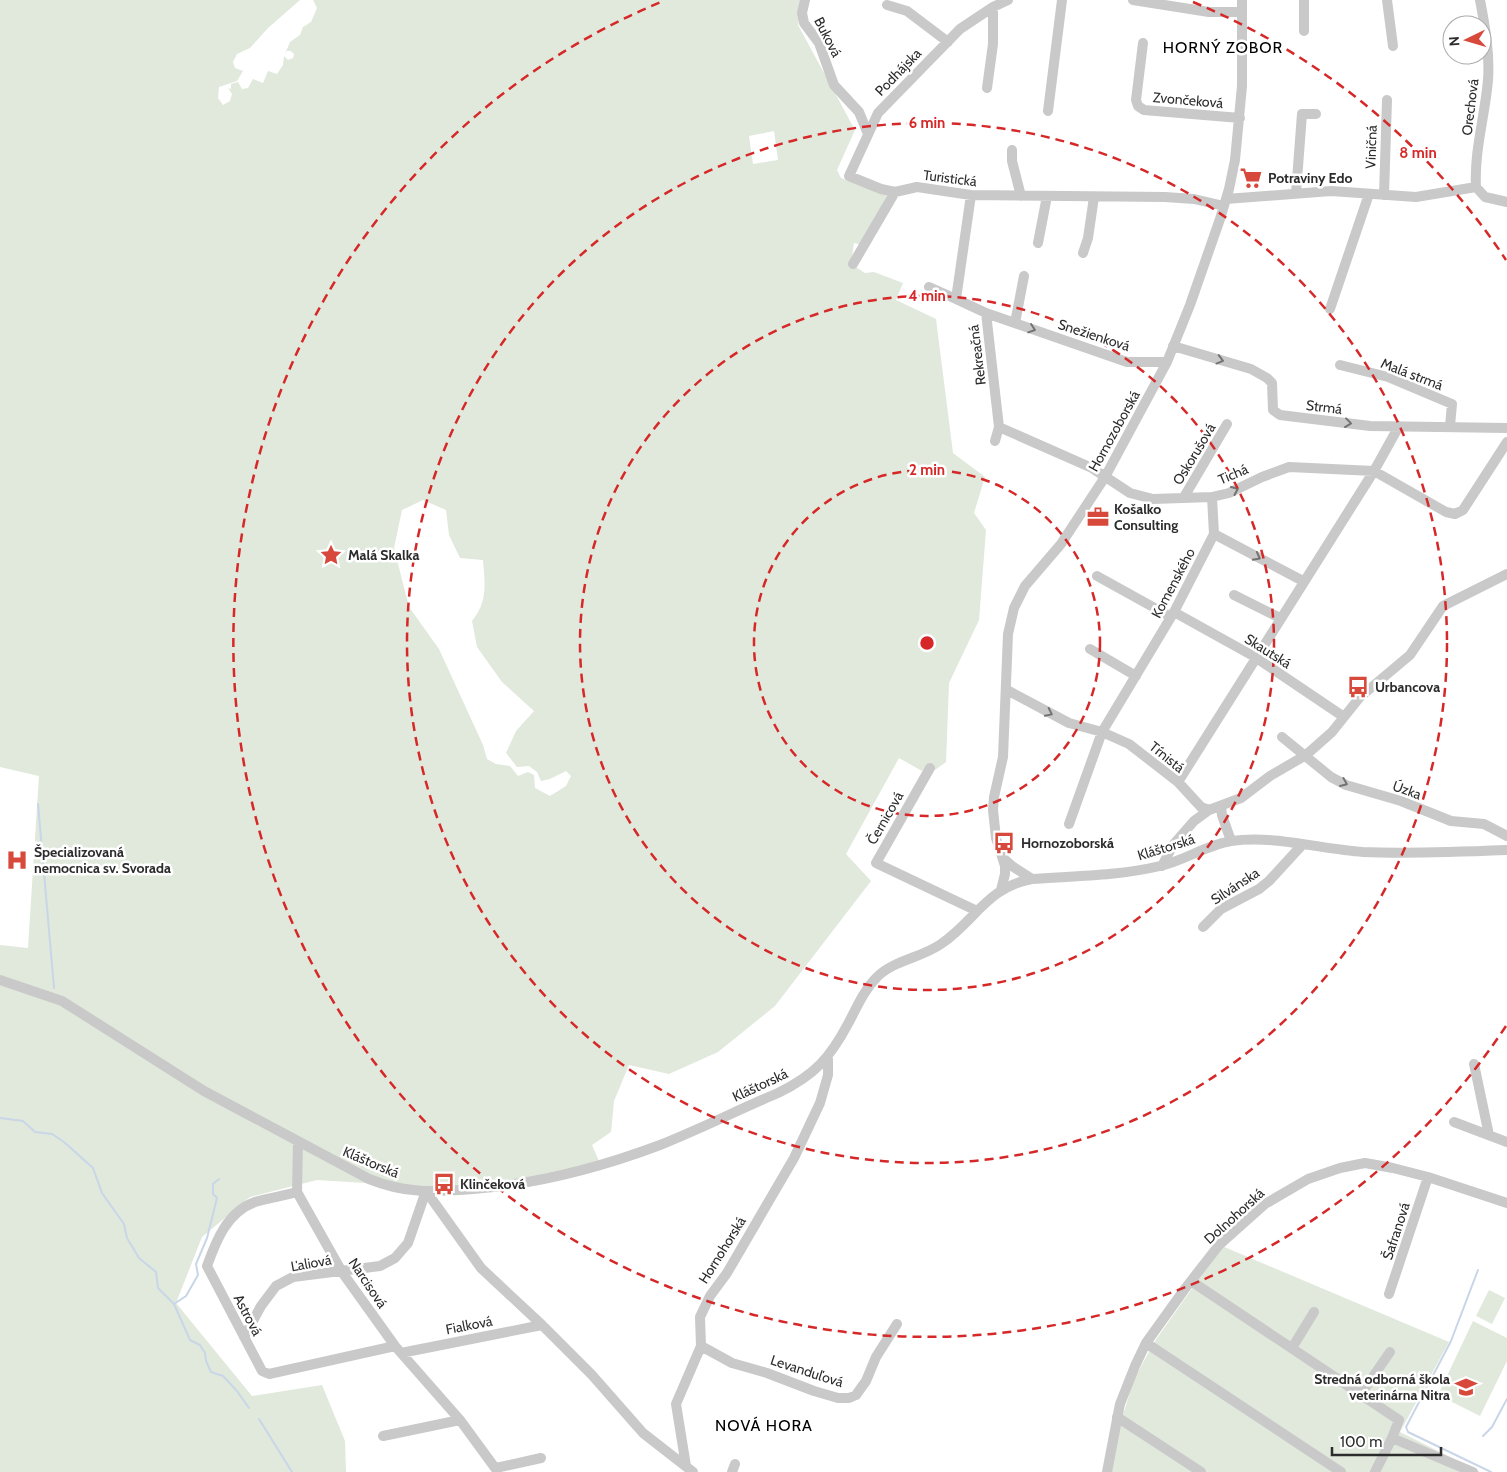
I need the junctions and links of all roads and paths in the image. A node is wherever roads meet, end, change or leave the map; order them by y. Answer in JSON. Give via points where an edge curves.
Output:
{"nodes":[{"id":1,"x":805,"y":0,"type":"edge"},
{"id":2,"x":1008,"y":0,"type":"edge"},
{"id":3,"x":1062,"y":0,"type":"edge"},
{"id":4,"x":1134,"y":0,"type":"edge"},
{"id":5,"x":1242,"y":0,"type":"edge"},
{"id":6,"x":1304,"y":0,"type":"edge"},
{"id":7,"x":1387,"y":0,"type":"edge"},
{"id":8,"x":1480,"y":0,"type":"edge"},
{"id":9,"x":887,"y":5,"type":"dead end"},
{"id":10,"x":993,"y":7,"type":"junction"},
{"id":11,"x":1242,"y":12,"type":"junction"},
{"id":12,"x":1304,"y":31,"type":"dead end"},
{"id":13,"x":948,"y":42,"type":"junction"},
{"id":14,"x":1143,"y":43,"type":"dead end"},
{"id":15,"x":1392,"y":46,"type":"dead end"},
{"id":16,"x":986,"y":88,"type":"dead end"},
{"id":17,"x":1386,"y":100,"type":"dead end"},
{"id":18,"x":1048,"y":111,"type":"dead end"},
{"id":19,"x":1316,"y":114,"type":"dead end"},
{"id":20,"x":1240,"y":118,"type":"junction"},
{"id":21,"x":868,"y":134,"type":"junction"},
{"id":22,"x":1012,"y":150,"type":"dead end"},
{"id":23,"x":849,"y":176,"type":"joint"},
{"id":24,"x":1476,"y":187,"type":"junction"},
{"id":25,"x":895,"y":192,"type":"junction"},
{"id":26,"x":1296,"y":193,"type":"junction"},
{"id":27,"x":1369,"y":194,"type":"junction"},
{"id":28,"x":971,"y":195,"type":"junction"},
{"id":29,"x":1384,"y":195,"type":"junction"},
{"id":30,"x":1021,"y":196,"type":"junction"},
{"id":31,"x":1047,"y":196,"type":"junction"},
{"id":32,"x":1094,"y":198,"type":"junction"},
{"id":33,"x":1507,"y":202,"type":"edge"},
{"id":34,"x":1225,"y":203,"type":"junction"},
{"id":35,"x":1038,"y":243,"type":"dead end"},
{"id":36,"x":1083,"y":253,"type":"dead end"},
{"id":37,"x":853,"y":264,"type":"dead end"},
{"id":38,"x":1024,"y":276,"type":"dead end"},
{"id":39,"x":929,"y":288,"type":"dead end"},
{"id":40,"x":956,"y":299,"type":"junction"},
{"id":41,"x":1330,"y":309,"type":"dead end"},
{"id":42,"x":986,"y":313,"type":"junction"},
{"id":43,"x":1015,"y":323,"type":"junction"},
{"id":44,"x":1173,"y":346,"type":"junction"},
{"id":45,"x":1167,"y":362,"type":"junction"},
{"id":46,"x":1340,"y":365,"type":"dead end"},
{"id":47,"x":1227,"y":424,"type":"dead end"},
{"id":48,"x":1398,"y":426,"type":"junction"},
{"id":49,"x":1450,"y":426,"type":"junction"},
{"id":50,"x":999,"y":427,"type":"junction"},
{"id":51,"x":1507,"y":428,"type":"edge"},
{"id":52,"x":995,"y":441,"type":"dead end"},
{"id":53,"x":1507,"y":442,"type":"edge"},
{"id":54,"x":1374,"y":471,"type":"junction"},
{"id":55,"x":1105,"y":477,"type":"junction"},
{"id":56,"x":1184,"y":497,"type":"junction"},
{"id":57,"x":1212,"y":497,"type":"junction"},
{"id":58,"x":1214,"y":534,"type":"junction"},
{"id":59,"x":1507,"y":574,"type":"edge"},
{"id":60,"x":1097,"y":576,"type":"dead end"},
{"id":61,"x":1303,"y":581,"type":"junction"},
{"id":62,"x":1234,"y":595,"type":"dead end"},
{"id":63,"x":1173,"y":614,"type":"junction"},
{"id":64,"x":1280,"y":618,"type":"junction"},
{"id":65,"x":1090,"y":649,"type":"dead end"},
{"id":66,"x":1255,"y":658,"type":"junction"},
{"id":67,"x":1136,"y":676,"type":"junction"},
{"id":68,"x":1006,"y":690,"type":"junction"},
{"id":69,"x":1344,"y":717,"type":"junction"},
{"id":70,"x":1102,"y":732,"type":"junction"},
{"id":71,"x":1282,"y":737,"type":"dead end"},
{"id":72,"x":1306,"y":755,"type":"junction"},
{"id":73,"x":930,"y":768,"type":"dead end"},
{"id":74,"x":1178,"y":782,"type":"junction"},
{"id":75,"x":1221,"y":806,"type":"junction"},
{"id":76,"x":1209,"y":810,"type":"junction"},
{"id":77,"x":1069,"y":824,"type":"dead end"},
{"id":78,"x":1507,"y":836,"type":"edge"},
{"id":79,"x":1231,"y":841,"type":"junction"},
{"id":80,"x":1302,"y":845,"type":"junction"},
{"id":81,"x":1507,"y":850,"type":"edge"},
{"id":82,"x":1004,"y":858,"type":"junction"},
{"id":83,"x":1162,"y":866,"type":"junction"},
{"id":84,"x":1032,"y":879,"type":"junction"},
{"id":85,"x":1000,"y":890,"type":"junction"},
{"id":86,"x":977,"y":911,"type":"junction"},
{"id":87,"x":1203,"y":927,"type":"dead end"},
{"id":88,"x":0,"y":980,"type":"edge"},
{"id":89,"x":828,"y":1058,"type":"junction"},
{"id":90,"x":1474,"y":1064,"type":"dead end"},
{"id":91,"x":1454,"y":1122,"type":"dead end"},
{"id":92,"x":1489,"y":1135,"type":"junction"},
{"id":93,"x":298,"y":1142,"type":"junction"},
{"id":94,"x":1507,"y":1142,"type":"edge"},
{"id":95,"x":1428,"y":1177,"type":"junction"},
{"id":96,"x":426,"y":1191,"type":"junction"},
{"id":97,"x":297,"y":1192,"type":"junction"},
{"id":98,"x":1507,"y":1203,"type":"edge"},
{"id":99,"x":342,"y":1272,"type":"junction"},
{"id":100,"x":1191,"y":1280,"type":"junction"},
{"id":101,"x":1389,"y":1294,"type":"dead end"},
{"id":102,"x":1314,"y":1312,"type":"dead end"},
{"id":103,"x":897,"y":1324,"type":"dead end"},
{"id":104,"x":542,"y":1325,"type":"junction"},
{"id":105,"x":244,"y":1337,"type":"junction"},
{"id":106,"x":1146,"y":1343,"type":"junction"},
{"id":107,"x":701,"y":1346,"type":"junction"},
{"id":108,"x":1292,"y":1348,"type":"junction"},
{"id":109,"x":398,"y":1350,"type":"junction"},
{"id":110,"x":1390,"y":1352,"type":"dead end"},
{"id":111,"x":269,"y":1374,"type":"joint"},
{"id":112,"x":1361,"y":1394,"type":"junction"},
{"id":113,"x":1117,"y":1417,"type":"junction"},
{"id":114,"x":460,"y":1420,"type":"junction"},
{"id":115,"x":383,"y":1436,"type":"dead end"},
{"id":116,"x":1392,"y":1438,"type":"junction"},
{"id":117,"x":541,"y":1458,"type":"dead end"},
{"id":118,"x":689,"y":1469,"type":"edge"},
{"id":119,"x":497,"y":1470,"type":"edge"},
{"id":120,"x":1107,"y":1472,"type":"edge"},
{"id":121,"x":1201,"y":1472,"type":"edge"},
{"id":122,"x":1341,"y":1472,"type":"edge"},
{"id":123,"x":1375,"y":1472,"type":"edge"},
{"id":124,"x":1473,"y":1472,"type":"edge"}],
"edges":[{"from":1,"to":21,"type":"street","name":"Buková","via":[[804,23],[819,43],[834,85],[859,112]]},
{"from":2,"to":10,"type":"street","name":"Podhájska"},
{"from":3,"to":18,"type":"street"},
{"from":4,"to":11,"type":"street","via":[[1209,12]]},
{"from":5,"to":11,"type":"street","name":"Hornozoborská"},
{"from":6,"to":12,"type":"street"},
{"from":7,"to":15,"type":"street"},
{"from":8,"to":24,"type":"street","name":"Orechová","via":[[1486,33],[1488,78]]},
{"from":9,"to":13,"type":"street","via":[[907,11]]},
{"from":10,"to":13,"type":"street","name":"Podhájska","via":[[960,29]]},
{"from":10,"to":16,"type":"street","via":[[993,44]]},
{"from":11,"to":20,"type":"street","name":"Hornozoborská"},
{"from":13,"to":21,"type":"street","name":"Podhájska","via":[[878,113]]},
{"from":14,"to":20,"type":"street","name":"Zvončeková","via":[[1138,106],[1144,110]]},
{"from":17,"to":29,"type":"street","name":"Viničná"},
{"from":19,"to":26,"type":"street","via":[[1302,114]]},
{"from":20,"to":34,"type":"street","name":"Hornozoborská"},
{"from":21,"to":23,"type":"street","name":"Podhájska"},
{"from":22,"to":30,"type":"street"},
{"from":23,"to":25,"type":"street","name":"Turistická"},
{"from":24,"to":29,"type":"street","name":"Turistická","via":[[1416,196]]},
{"from":24,"to":33,"type":"street","via":[[1485,197]]},
{"from":25,"to":28,"type":"street","name":"Turistická","via":[[917,187]]},
{"from":25,"to":37,"type":"street"},
{"from":26,"to":27,"type":"street","name":"Turistická"},
{"from":26,"to":34,"type":"street","name":"Turistická"},
{"from":27,"to":29,"type":"street","name":"Turistická"},
{"from":27,"to":41,"type":"street"},
{"from":28,"to":30,"type":"street","name":"Turistická"},
{"from":28,"to":40,"type":"street"},
{"from":30,"to":31,"type":"street","name":"Turistická"},
{"from":31,"to":32,"type":"street","name":"Turistická"},
{"from":31,"to":35,"type":"street"},
{"from":32,"to":34,"type":"street","name":"Turistická","via":[[1164,197]]},
{"from":32,"to":36,"type":"street"},
{"from":34,"to":44,"type":"street","name":"Hornozoborská"},
{"from":38,"to":43,"type":"street"},
{"from":39,"to":40,"type":"street","name":"Rekreačná"},
{"from":40,"to":42,"type":"street","name":"Rekreačná"},
{"from":42,"to":43,"type":"street","name":"Snežienková"},
{"from":42,"to":50,"type":"street","name":"Rekreačná"},
{"from":43,"to":45,"type":"street","name":"Snežienková","one_way":true,"via":[[1128,362]]},
{"from":44,"to":45,"type":"street","name":"Hornozoborská"},
{"from":44,"to":48,"type":"street","name":"Strmá","one_way":true,"via":[[1251,369],[1267,378],[1272,383],[1273,410],[1280,415],[1370,426]]},
{"from":45,"to":55,"type":"street","name":"Hornozoborská"},
{"from":46,"to":49,"type":"street","name":"Malá strmá","via":[[1388,377],[1452,404]]},
{"from":47,"to":56,"type":"street","name":"Oskorušová"},
{"from":48,"to":49,"type":"street","name":"Strmá"},
{"from":48,"to":54,"type":"street"},
{"from":49,"to":51,"type":"street","name":"Strmá"},
{"from":50,"to":52,"type":"street","name":"Rekreačná"},
{"from":50,"to":55,"type":"street","via":[[1092,468]]},
{"from":53,"to":54,"type":"street","via":[[1463,510],[1455,514]]},
{"from":57,"to":54,"type":"street","name":"Tichá","one_way":true,"via":[[1289,467]]},
{"from":54,"to":61,"type":"street"},
{"from":55,"to":56,"type":"street","name":"Tichá","via":[[1130,492],[1154,499]]},
{"from":55,"to":68,"type":"street","name":"Hornozoborská","via":[[1061,544],[1024,586],[1014,608],[1008,634]]},
{"from":56,"to":57,"type":"street","name":"Tichá"},
{"from":57,"to":58,"type":"street"},
{"from":58,"to":61,"type":"street","one_way":true},
{"from":58,"to":63,"type":"street","name":"Komenského"},
{"from":59,"to":69,"type":"street","via":[[1443,606],[1410,655],[1360,697]]},
{"from":60,"to":63,"type":"street","name":"Skautská"},
{"from":61,"to":64,"type":"street"},
{"from":62,"to":64,"type":"street"},
{"from":63,"to":66,"type":"street","name":"Skautská"},
{"from":63,"to":67,"type":"street","name":"Komenského"},
{"from":64,"to":66,"type":"street"},
{"from":65,"to":67,"type":"street"},
{"from":66,"to":69,"type":"street","name":"Skautská"},
{"from":66,"to":74,"type":"street"},
{"from":67,"to":70,"type":"street","name":"Komenského"},
{"from":68,"to":70,"type":"street","name":"Tŕnistá","one_way":true,"via":[[1069,723]]},
{"from":68,"to":82,"type":"street","name":"Hornozoborská","via":[[1003,757],[993,810],[996,838]]},
{"from":69,"to":72,"type":"street"},
{"from":70,"to":74,"type":"street","name":"Tŕnistá","via":[[1129,744]]},
{"from":70,"to":77,"type":"street"},
{"from":71,"to":72,"type":"street","name":"Úzka"},
{"from":72,"to":75,"type":"street","via":[[1241,798]]},
{"from":72,"to":78,"type":"street","name":"Úzka","one_way":true,"via":[[1331,777],[1346,785],[1401,801],[1451,822],[1484,824]]},
{"from":73,"to":86,"type":"street","name":"Černicová","via":[[876,863]]},
{"from":74,"to":76,"type":"street","name":"Tŕnistá","via":[[1201,807]]},
{"from":75,"to":76,"type":"street"},
{"from":75,"to":79,"type":"street"},
{"from":76,"to":83,"type":"street","via":[[1178,839]]},
{"from":79,"to":80,"type":"street","name":"Kláštorská"},
{"from":79,"to":83,"type":"street","name":"Kláštorská"},
{"from":80,"to":81,"type":"street","name":"Kláštorská","via":[[1378,852]]},
{"from":80,"to":87,"type":"street","name":"Silvánska","via":[[1269,881],[1222,909]]},
{"from":82,"to":84,"type":"street"},
{"from":82,"to":85,"type":"street","name":"Hornozoborská","via":[[1005,874]]},
{"from":83,"to":84,"type":"street","name":"Kláštorská","via":[[1131,872]]},
{"from":84,"to":85,"type":"street","name":"Kláštorská","via":[[1014,882]]},
{"from":85,"to":86,"type":"street","name":"Kláštorská"},
{"from":86,"to":89,"type":"street","name":"Kláštorská","via":[[941,944],[878,976]]},
{"from":88,"to":93,"type":"street","name":"Kláštorská","via":[[62,1001],[204,1091]]},
{"from":89,"to":96,"type":"street","name":"Kláštorská","via":[[802,1080],[778,1093],[660,1145],[579,1172],[522,1184]]},
{"from":89,"to":107,"type":"street","name":"Hornohorská","via":[[828,1075],[820,1103],[794,1158],[728,1273],[710,1296],[700,1318]]},
{"from":90,"to":92,"type":"street"},
{"from":91,"to":92,"type":"street"},
{"from":92,"to":94,"type":"street"},
{"from":93,"to":96,"type":"street","name":"Kláštorská","via":[[388,1187]]},
{"from":93,"to":97,"type":"street"},
{"from":95,"to":98,"type":"street","name":"Dolnohorská"},
{"from":95,"to":100,"type":"street","name":"Dolnohorská","via":[[1365,1163],[1308,1179],[1265,1204],[1219,1245]]},
{"from":95,"to":101,"type":"street","name":"Šafranová"},
{"from":96,"to":99,"type":"street","name":"Ľaliová","via":[[408,1243],[395,1258],[380,1266]]},
{"from":96,"to":104,"type":"street","via":[[482,1268]]},
{"from":97,"to":99,"type":"street","name":"Narcisová"},
{"from":97,"to":105,"type":"street","name":"Astrová","via":[[254,1203],[237,1213],[224,1227],[206,1266]]},
{"from":99,"to":105,"type":"street","name":"Ľaliová","via":[[293,1277],[276,1286]]},
{"from":99,"to":109,"type":"street","name":"Narcisová"},
{"from":100,"to":106,"type":"street","name":"Dolnohorská"},
{"from":100,"to":108,"type":"street"},
{"from":102,"to":108,"type":"street"},
{"from":103,"to":107,"type":"street","name":"Levanduľová","via":[[866,1381],[856,1395],[848,1398],[814,1391],[767,1372],[732,1363]]},
{"from":104,"to":109,"type":"street","name":"Fialková"},
{"from":104,"to":118,"type":"street","via":[[643,1432]]},
{"from":105,"to":111,"type":"street","name":"Astrová","via":[[262,1371]]},
{"from":106,"to":113,"type":"street","name":"Dolnohorská"},
{"from":106,"to":122,"type":"street"},
{"from":107,"to":118,"type":"street","name":"Hornohorská","via":[[676,1404]]},
{"from":108,"to":112,"type":"street"},
{"from":109,"to":111,"type":"street","name":"Fialková"},
{"from":109,"to":114,"type":"street","name":"Narcisová"},
{"from":110,"to":112,"type":"street"},
{"from":112,"to":116,"type":"street","via":[[1399,1420]]},
{"from":113,"to":120,"type":"street","name":"Dolnohorská"},
{"from":113,"to":121,"type":"street"},
{"from":114,"to":115,"type":"street"},
{"from":114,"to":119,"type":"street","name":"Narcisová"},
{"from":116,"to":123,"type":"street"},
{"from":116,"to":124,"type":"street"},
{"from":117,"to":119,"type":"street","name":"Narcisová"}]}
